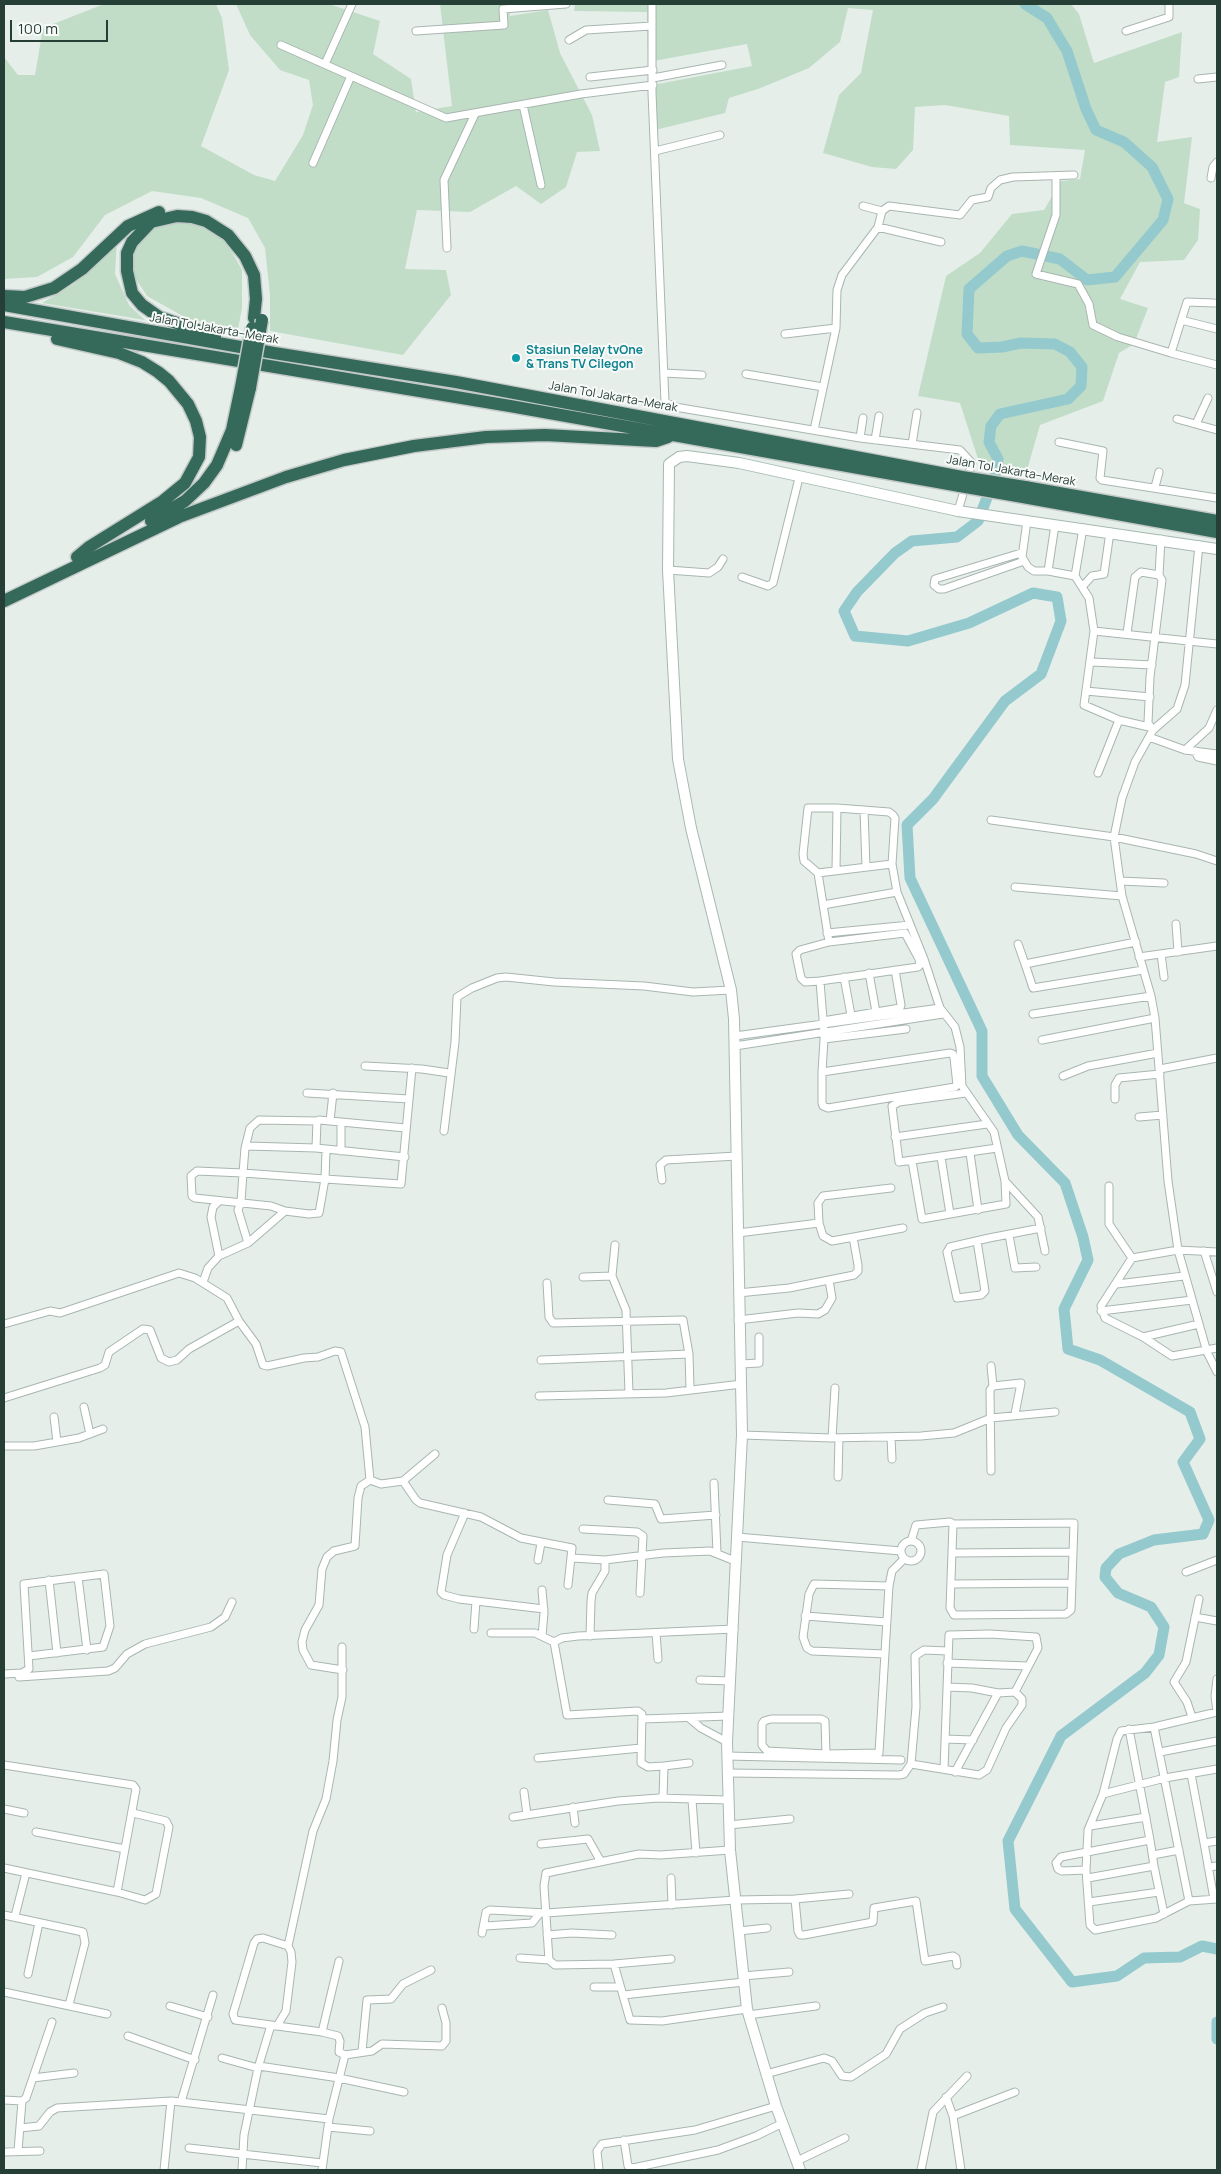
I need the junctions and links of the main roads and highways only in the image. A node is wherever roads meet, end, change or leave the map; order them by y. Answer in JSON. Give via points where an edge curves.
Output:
{"nodes":[{"id":1,"x":4,"y":296,"type":"edge"},
{"id":2,"x":4,"y":305,"type":"edge"},
{"id":3,"x":258,"y":319,"type":"junction"},
{"id":4,"x":4,"y":322,"type":"edge"},
{"id":5,"x":4,"y":327,"type":"edge"},
{"id":6,"x":274,"y":353,"type":"junction"},
{"id":7,"x":246,"y":387,"type":"junction"},
{"id":8,"x":670,"y":435,"type":"junction"},
{"id":9,"x":961,"y":481,"type":"junction"},
{"id":10,"x":1024,"y":492,"type":"junction"},
{"id":11,"x":180,"y":517,"type":"junction"},
{"id":12,"x":1217,"y":521,"type":"edge"},
{"id":13,"x":1217,"y":532,"type":"edge"},
{"id":14,"x":77,"y":557,"type":"junction"},
{"id":15,"x":4,"y":594,"type":"edge"},
{"id":16,"x":4,"y":601,"type":"edge"}],
"edges":[{"from":1,"to":3,"type":"highway","via":[[25,297],[54,288],[82,269],[136,221],[165,210],[188,209],[224,222],[253,253],[262,274],[264,291]]},
{"from":2,"to":6,"type":"highway","name":"Jalan Tol Jakarta–Merak"},
{"from":3,"to":6,"type":"highway","via":[[256,284],[251,265],[235,243],[217,227],[192,217],[168,218],[151,222],[132,242],[127,253],[129,281],[137,300],[146,308],[172,323]]},
{"from":3,"to":7,"type":"highway","bridge":true},
{"from":4,"to":8,"type":"highway","name":"Jalan Tol Jakarta–Merak"},
{"from":5,"to":14,"type":"highway","via":[[96,347],[142,362],[179,391],[199,429],[199,457],[185,483],[163,502]]},
{"from":6,"to":9,"type":"highway","name":"Jalan Tol Jakarta–Merak","via":[[456,382]]},
{"from":7,"to":11,"type":"highway","via":[[236,444],[225,466],[211,486]]},
{"from":7,"to":14,"type":"highway","via":[[225,449],[204,483],[163,516]]},
{"from":8,"to":9,"type":"highway","name":"Jalan Tol Jakarta–Merak"},
{"from":8,"to":11,"type":"highway","via":[[656,441],[545,435],[486,437],[414,446],[344,460],[286,477]]},
{"from":9,"to":10,"type":"highway","name":"Jalan Tol Jakarta–Merak","bridge":true},
{"from":10,"to":12,"type":"highway","name":"Jalan Tol Jakarta–Merak"},
{"from":10,"to":13,"type":"highway","name":"Jalan Tol Jakarta–Merak"},
{"from":11,"to":16,"type":"highway"},
{"from":14,"to":15,"type":"highway"}]}
